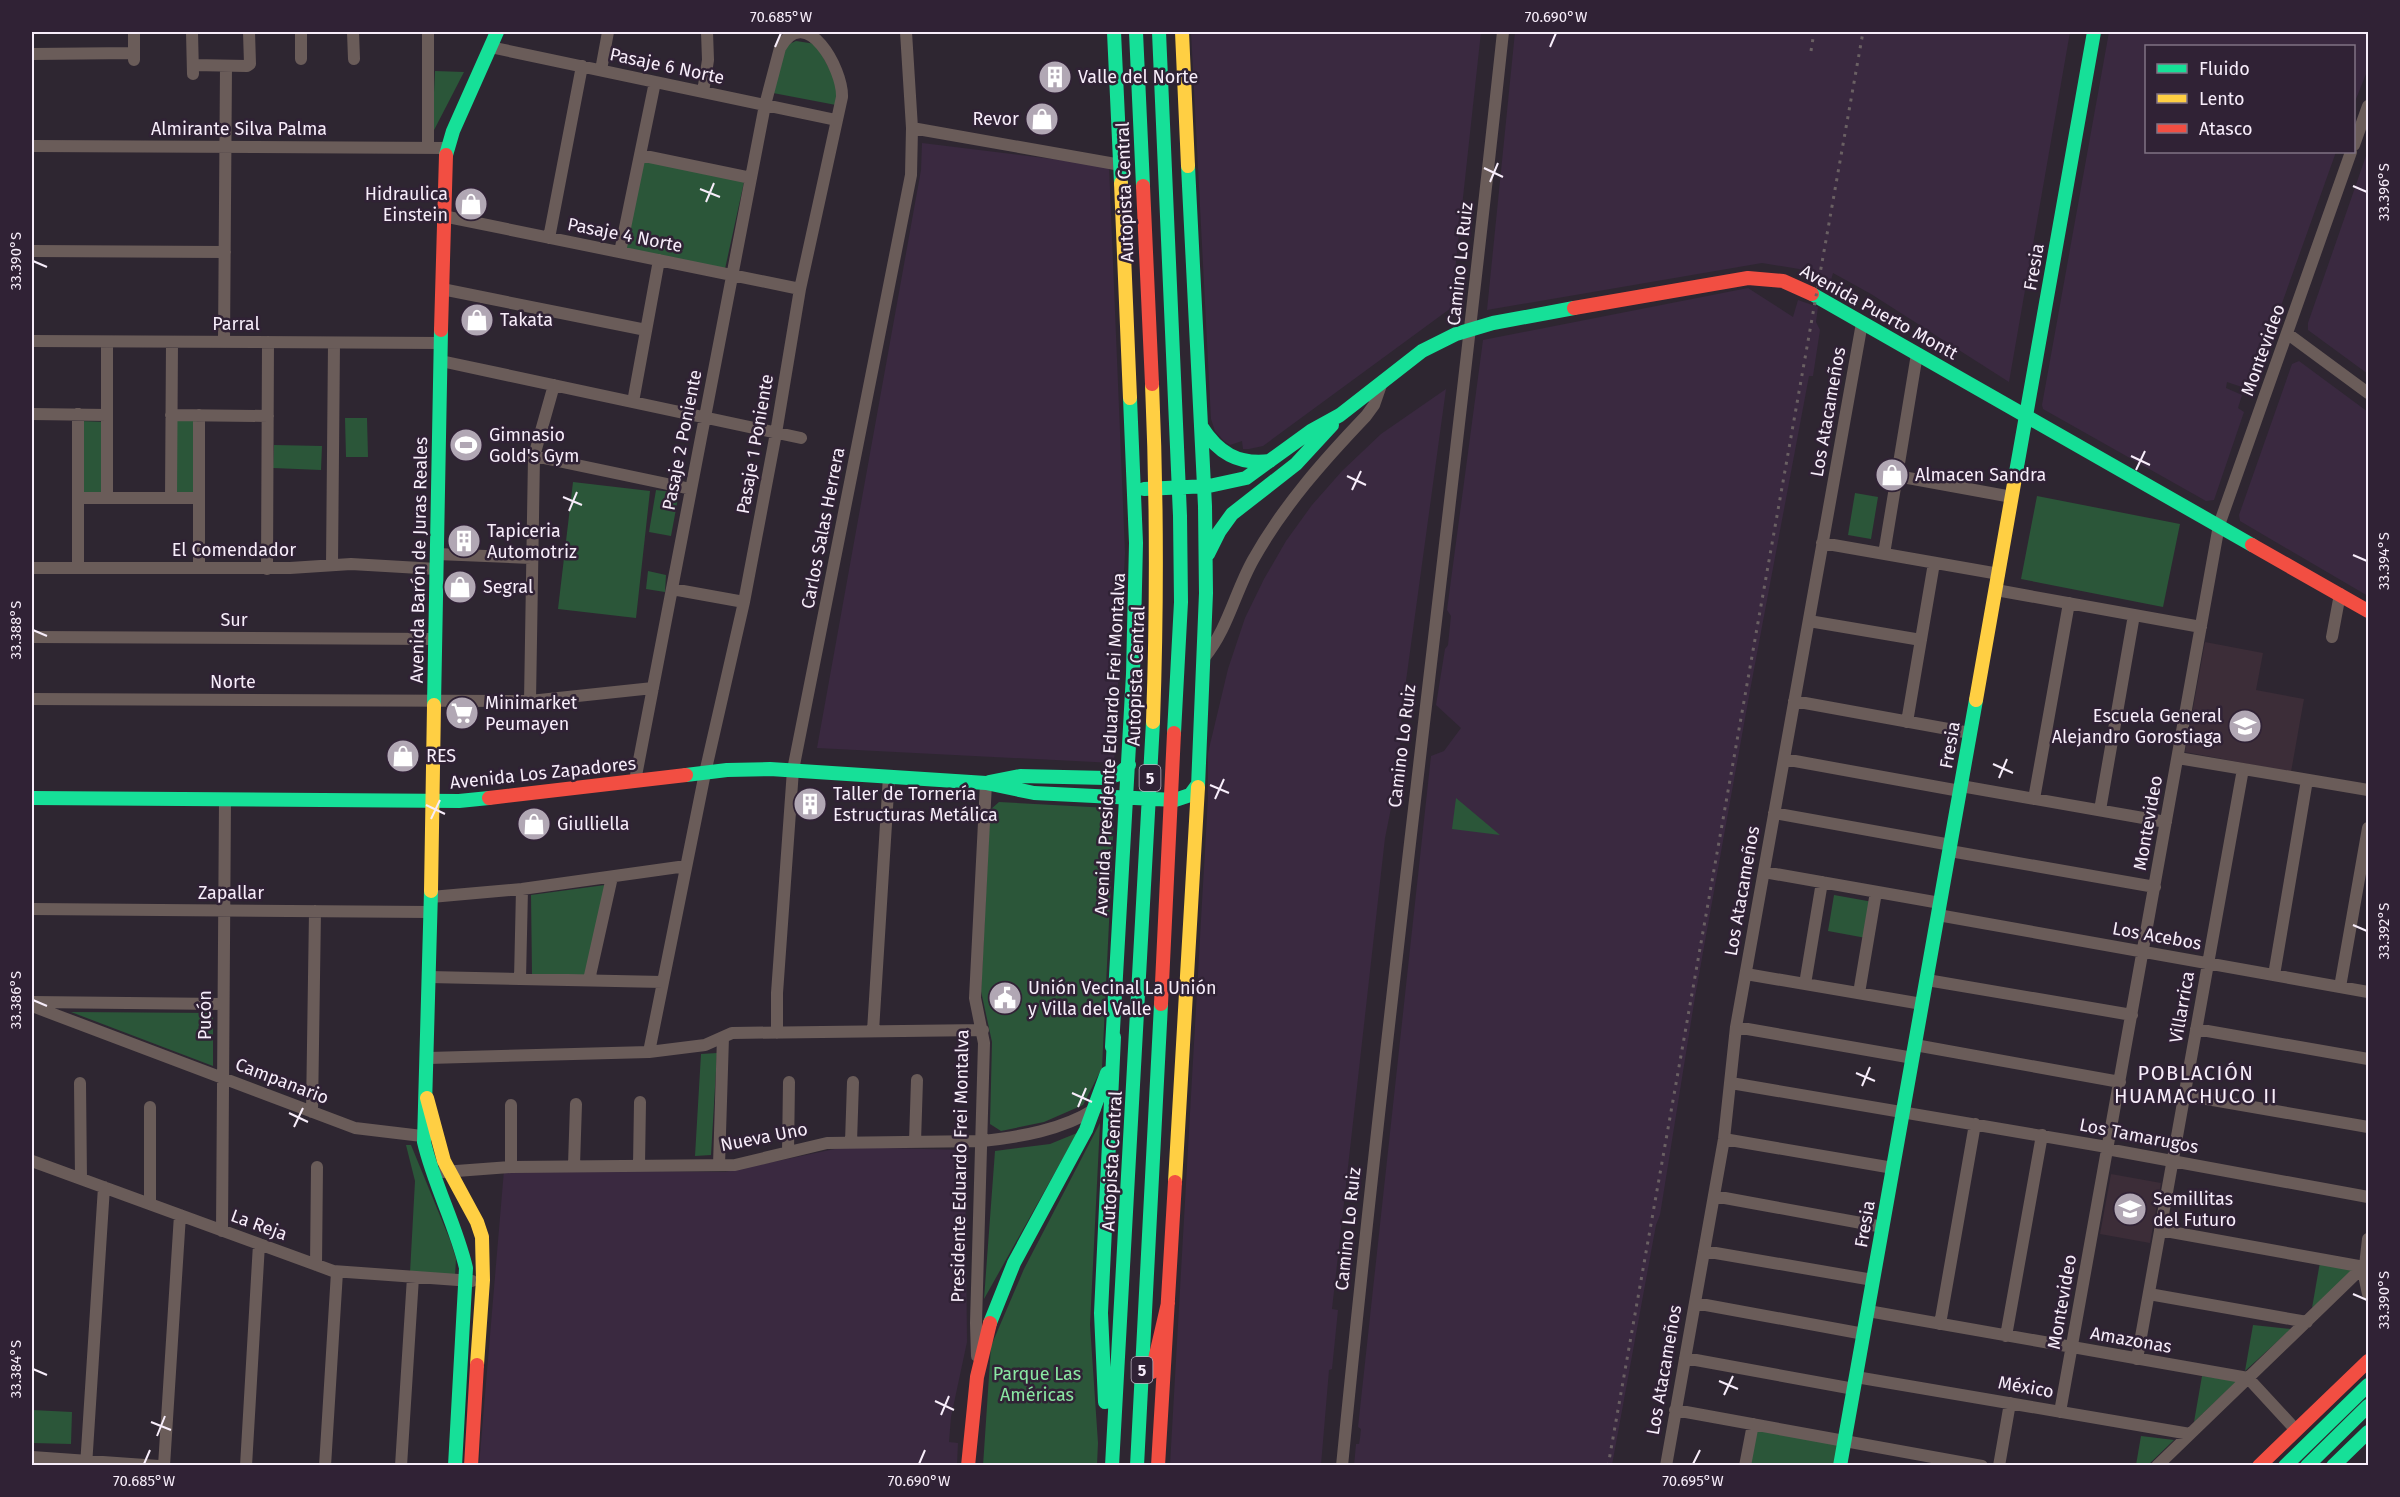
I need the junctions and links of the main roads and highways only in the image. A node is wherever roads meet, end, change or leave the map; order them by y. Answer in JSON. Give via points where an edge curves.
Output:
{"nodes":[{"id":1,"x":497,"y":32,"type":"edge"},
{"id":2,"x":1114,"y":32,"type":"edge"},
{"id":3,"x":1136,"y":32,"type":"edge"},
{"id":4,"x":1159,"y":32,"type":"edge"},
{"id":5,"x":1182,"y":32,"type":"edge"},
{"id":6,"x":2094,"y":32,"type":"edge"},
{"id":7,"x":1340,"y":415,"type":"junction"},
{"id":8,"x":2027,"y":416,"type":"junction"},
{"id":9,"x":1200,"y":424,"type":"junction"},
{"id":10,"x":1274,"y":460,"type":"junction"},
{"id":11,"x":1198,"y":486,"type":"junction"},
{"id":12,"x":1139,"y":490,"type":"junction"},
{"id":13,"x":1206,"y":557,"type":"junction"},
{"id":14,"x":2368,"y":611,"type":"edge"},
{"id":15,"x":1129,"y":765,"type":"junction"},
{"id":16,"x":986,"y":783,"type":"junction"},
{"id":17,"x":1194,"y":790,"type":"junction"},
{"id":18,"x":1131,"y":797,"type":"junction"},
{"id":19,"x":32,"y":798,"type":"edge"},
{"id":20,"x":432,"y":801,"type":"junction"},
{"id":21,"x":1114,"y":1037,"type":"junction"},
{"id":22,"x":427,"y":1098,"type":"junction"},
{"id":23,"x":1167,"y":1303,"type":"junction"},
{"id":24,"x":2368,"y":1361,"type":"edge"},
{"id":25,"x":2368,"y":1385,"type":"edge"},
{"id":26,"x":2368,"y":1406,"type":"edge"},
{"id":27,"x":2368,"y":1432,"type":"edge"},
{"id":28,"x":1138,"y":1449,"type":"junction"},
{"id":29,"x":455,"y":1466,"type":"edge"},
{"id":30,"x":471,"y":1466,"type":"edge"},
{"id":31,"x":968,"y":1466,"type":"edge"},
{"id":32,"x":1111,"y":1466,"type":"edge"},
{"id":33,"x":1137,"y":1466,"type":"edge"},
{"id":34,"x":1158,"y":1466,"type":"edge"},
{"id":35,"x":1840,"y":1466,"type":"edge"},
{"id":36,"x":2259,"y":1466,"type":"edge"},
{"id":37,"x":2285,"y":1466,"type":"edge"},
{"id":38,"x":2307,"y":1466,"type":"edge"},
{"id":39,"x":2333,"y":1466,"type":"edge"}],
"edges":[{"from":1,"to":20,"type":"main road","name":"Avenida Barón de Juras Reales","via":[[447,147]]},
{"from":2,"to":12,"type":"main road","name":"Avenida Presidente Eduardo Frei Montalva"},
{"from":3,"to":32,"type":"main road","name":"Autopista Central","number":"5","via":[[1156,475],[1157,597]]},
{"from":4,"to":28,"type":"main road","number":"5","via":[[1181,593]]},
{"from":5,"to":9,"type":"main road"},
{"from":6,"to":8,"type":"main road","name":"Fresia"},
{"from":7,"to":8,"type":"main road","name":"Avenida Puerto Montt","via":[[1422,351],[1471,329],[1767,277],[1792,283]]},
{"from":7,"to":10,"type":"main road","name":"Avenida Puerto Montt","via":[[1311,431]]},
{"from":7,"to":13,"type":"main road","name":"Avenida Puerto Montt","via":[[1296,464],[1232,514]]},
{"from":8,"to":14,"type":"main road","name":"Avenida Puerto Montt"},
{"from":8,"to":35,"type":"main road","name":"Fresia"},
{"from":9,"to":10,"type":"main road","via":[[1227,456],[1247,463]]},
{"from":9,"to":11,"type":"main road"},
{"from":10,"to":11,"type":"main road","name":"Avenida Puerto Montt","via":[[1236,482]]},
{"from":11,"to":12,"type":"main road","name":"Avenida Puerto Montt"},
{"from":11,"to":13,"type":"main road"},
{"from":12,"to":15,"type":"main road","name":"Avenida Presidente Eduardo Frei Montalva"},
{"from":13,"to":17,"type":"main road","via":[[1204,658]]},
{"from":15,"to":16,"type":"main road","name":"Avenida Los Zapadores","via":[[1107,778],[1020,776]]},
{"from":15,"to":18,"type":"main road","name":"Avenida Presidente Eduardo Frei Montalva"},
{"from":16,"to":18,"type":"main road","name":"Avenida Los Zapadores","via":[[1034,793]]},
{"from":16,"to":20,"type":"main road","name":"Avenida Los Zapadores","via":[[750,769],[481,800]]},
{"from":17,"to":18,"type":"main road","name":"Avenida Los Zapadores","via":[[1175,800]]},
{"from":17,"to":23,"type":"main road"},
{"from":18,"to":21,"type":"main road","name":"Avenida Presidente Eduardo Frei Montalva"},
{"from":19,"to":20,"type":"main road","name":"Avenida Los Zapadores"},
{"from":20,"to":22,"type":"main road","name":"Avenida Barón de Juras Reales"},
{"from":21,"to":31,"type":"main road","name":"Avenida Presidente Eduardo Frei Montalva","via":[[1096,1108],[1006,1280],[985,1337],[977,1370]]},
{"from":21,"to":32,"type":"main road","via":[[1101,1313]]},
{"from":22,"to":29,"type":"main road","name":"Avenida Barón de Juras Reales","via":[[422,1136],[461,1243],[466,1280]]},
{"from":22,"to":30,"type":"main road","name":"Avenida Barón de Juras Reales","via":[[449,1171],[482,1237]]},
{"from":23,"to":28,"type":"main road"},
{"from":23,"to":34,"type":"main road"},
{"from":24,"to":36,"type":"main road"},
{"from":25,"to":37,"type":"main road"},
{"from":26,"to":38,"type":"main road"},
{"from":27,"to":39,"type":"main road"},
{"from":28,"to":33,"type":"main road","number":"5"}]}
